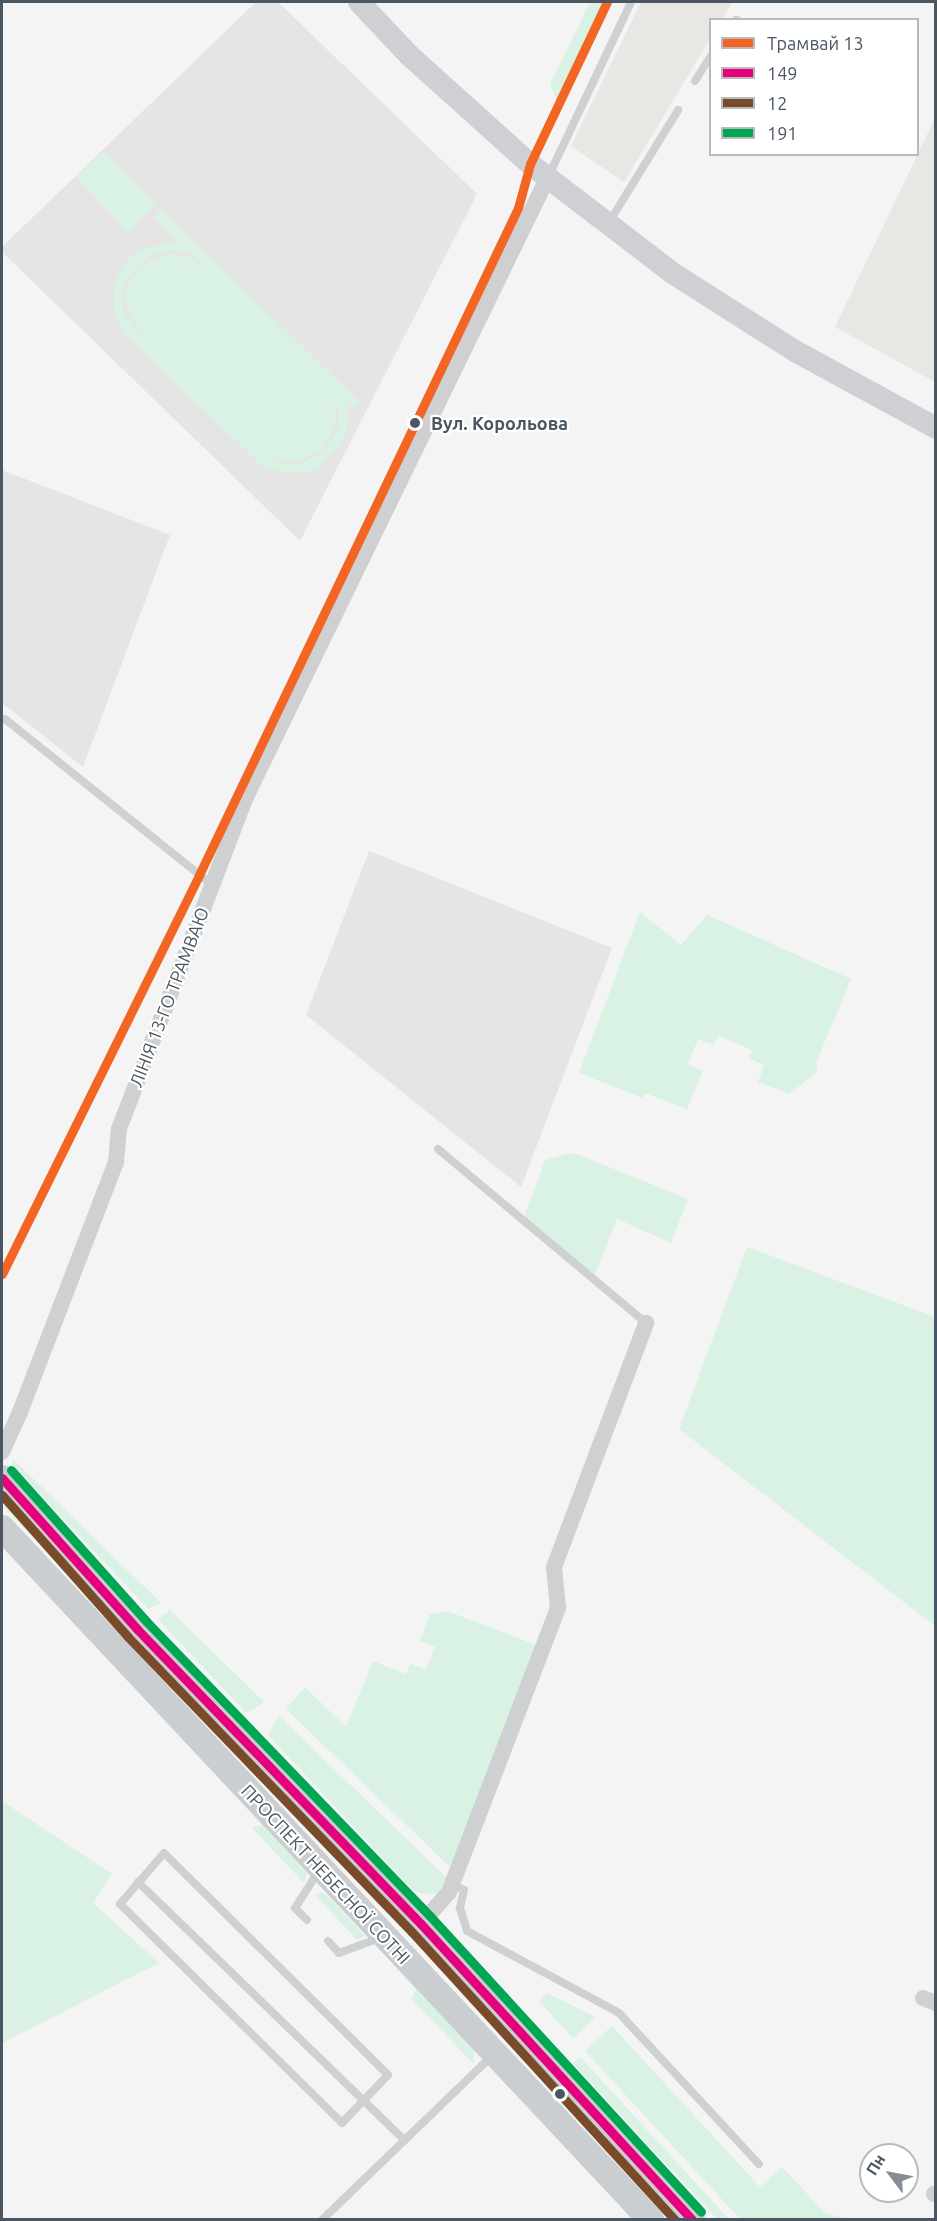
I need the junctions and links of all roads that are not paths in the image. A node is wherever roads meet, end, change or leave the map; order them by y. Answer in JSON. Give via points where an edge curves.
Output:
{"nodes":[{"id":1,"x":359,"y":2,"type":"edge"},
{"id":2,"x":631,"y":2,"type":"edge"},
{"id":3,"x":709,"y":60,"type":"edge"},
{"id":4,"x":695,"y":81,"type":"dead end"},
{"id":5,"x":678,"y":110,"type":"dead end"},
{"id":6,"x":547,"y":178,"type":"junction"},
{"id":7,"x":608,"y":224,"type":"junction"},
{"id":8,"x":936,"y":428,"type":"edge"},
{"id":9,"x":5,"y":719,"type":"dead end"},
{"id":10,"x":212,"y":885,"type":"junction"},
{"id":11,"x":438,"y":1149,"type":"dead end"},
{"id":12,"x":646,"y":1323,"type":"joint"},
{"id":13,"x":2,"y":1452,"type":"edge"},
{"id":14,"x":2,"y":1478,"type":"edge"},
{"id":15,"x":2,"y":1528,"type":"edge"},
{"id":16,"x":320,"y":1868,"type":"junction"},
{"id":17,"x":138,"y":1882,"type":"junction"},
{"id":18,"x":452,"y":1884,"type":"junction"},
{"id":19,"x":307,"y":1920,"type":"dead end"},
{"id":20,"x":421,"y":1924,"type":"junction"},
{"id":21,"x":385,"y":1936,"type":"junction"},
{"id":22,"x":328,"y":1941,"type":"dead end"},
{"id":23,"x":495,"y":2052,"type":"junction"},
{"id":24,"x":363,"y":2100,"type":"junction"},
{"id":25,"x":615,"y":2137,"type":"junction"},
{"id":26,"x":404,"y":2140,"type":"junction"},
{"id":27,"x":594,"y":2156,"type":"junction"},
{"id":28,"x":759,"y":2164,"type":"dead end"},
{"id":29,"x":638,"y":2211,"type":"edge"},
{"id":30,"x":322,"y":2220,"type":"edge"},
{"id":31,"x":692,"y":2220,"type":"edge"}],
"edges":[{"from":1,"to":6,"type":"main road","via":[[409,55]]},
{"from":2,"to":6,"type":"lane","name":"ЛІНІЯ 13-ГО ТРАМВАЮ"},
{"from":3,"to":4,"type":"lane"},
{"from":5,"to":7,"type":"lane"},
{"from":6,"to":7,"type":"main road"},
{"from":6,"to":10,"type":"street","name":"ЛІНІЯ 13-ГО ТРАМВАЮ","via":[[248,793]]},
{"from":7,"to":8,"type":"main road","via":[[674,274],[795,351]]},
{"from":9,"to":10,"type":"lane"},
{"from":10,"to":13,"type":"street","name":"ЛІНІЯ 13-ГО ТРАМВАЮ","via":[[119,1129],[116,1162]]},
{"from":11,"to":12,"type":"lane"},
{"from":12,"to":18,"type":"street","via":[[554,1567],[558,1608]]},
{"from":14,"to":20,"type":"main road","name":"ПРОСПЕКТ НЕБЕСНОЇ СОТНІ","via":[[136,1629]]},
{"from":15,"to":16,"type":"main road","name":"ПРОСПЕКТ НЕБЕСНОЇ СОТНІ"},
{"from":16,"to":19,"type":"lane","via":[[295,1908]]},
{"from":16,"to":21,"type":"main road","name":"ПРОСПЕКТ НЕБЕСНОЇ СОТНІ"},
{"from":17,"to":24,"type":"lane"},
{"from":17,"to":24,"type":"lane","via":[[120,1904],[342,2123]]},
{"from":17,"to":24,"type":"lane","via":[[164,1853],[388,2075]]},
{"from":18,"to":20,"type":"street"},
{"from":18,"to":28,"type":"lane","via":[[464,1890],[460,1908],[467,1931],[619,2013]]},
{"from":20,"to":25,"type":"main road","name":"ПРОСПЕКТ НЕБЕСНОЇ СОТНІ"},
{"from":21,"to":22,"type":"lane","via":[[339,1953]]},
{"from":21,"to":23,"type":"main road","name":"ПРОСПЕКТ НЕБЕСНОЇ СОТНІ"},
{"from":23,"to":26,"type":"lane"},
{"from":23,"to":27,"type":"main road","name":"ПРОСПЕКТ НЕБЕСНОЇ СОТНІ"},
{"from":24,"to":26,"type":"lane"},
{"from":25,"to":27,"type":"main road"},
{"from":25,"to":31,"type":"main road","name":"ПРОСПЕКТ НЕБЕСНОЇ СОТНІ"},
{"from":26,"to":30,"type":"lane"},
{"from":27,"to":29,"type":"main road","name":"ПРОСПЕКТ НЕБЕСНОЇ СОТНІ"}]}
